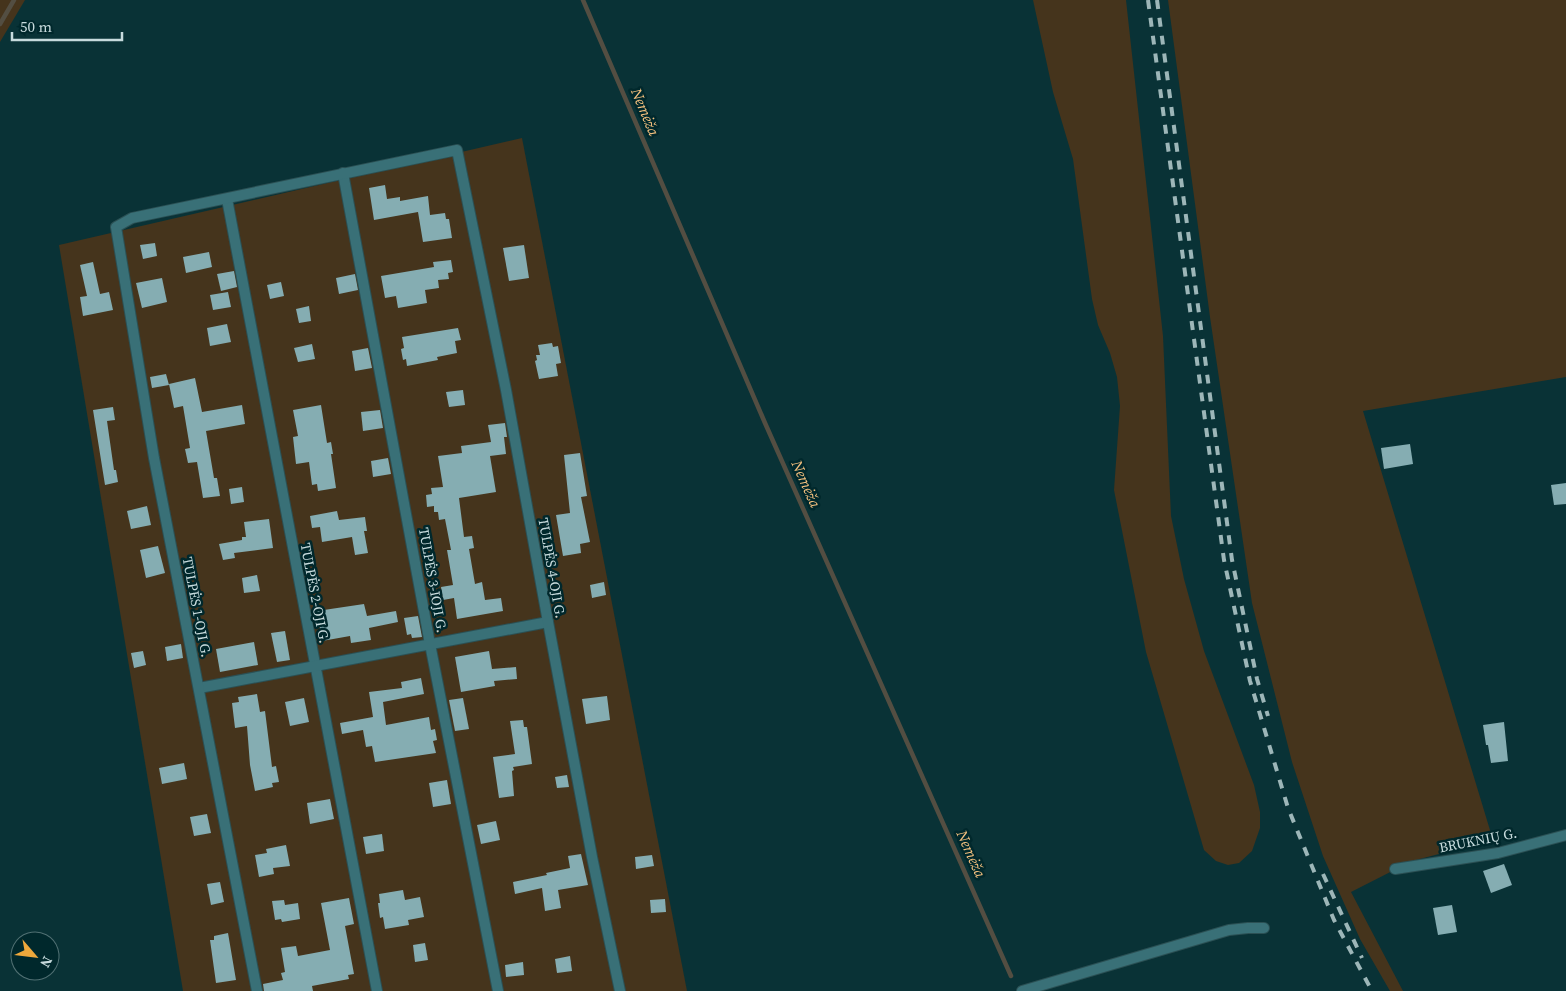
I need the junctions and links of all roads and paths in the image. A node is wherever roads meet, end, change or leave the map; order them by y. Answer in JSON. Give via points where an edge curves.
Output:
{"nodes":[{"id":1,"x":343,"y":173,"type":"junction"},
{"id":2,"x":227,"y":199,"type":"junction"},
{"id":3,"x":548,"y":622,"type":"junction"},
{"id":4,"x":430,"y":644,"type":"junction"},
{"id":5,"x":315,"y":667,"type":"junction"},
{"id":6,"x":199,"y":688,"type":"junction"},
{"id":7,"x":1566,"y":835,"type":"edge"},
{"id":8,"x":1395,"y":869,"type":"dead end"},
{"id":9,"x":1264,"y":928,"type":"dead end"},
{"id":10,"x":257,"y":991,"type":"edge"},
{"id":11,"x":377,"y":991,"type":"edge"},
{"id":12,"x":498,"y":991,"type":"edge"},
{"id":13,"x":620,"y":991,"type":"edge"},
{"id":14,"x":1022,"y":991,"type":"edge"}],
"edges":[{"from":1,"to":2,"type":"street"},
{"from":1,"to":3,"type":"street","name":"TULPĖS 4-OJI G.","via":[[457,150],[506,390]]},
{"from":1,"to":4,"type":"street","name":"TULPĖS 3-IOJI G."},
{"from":2,"to":5,"type":"street","name":"TULPĖS 2-OJI G."},
{"from":2,"to":6,"type":"street","name":"TULPĖS 1-OJI G.","via":[[132,218],[116,227],[154,458]]},
{"from":3,"to":4,"type":"street"},
{"from":3,"to":13,"type":"street","name":"TULPĖS 4-OJI G."},
{"from":4,"to":5,"type":"street"},
{"from":4,"to":12,"type":"street","name":"TULPĖS 3-IOJI G."},
{"from":5,"to":6,"type":"street"},
{"from":5,"to":11,"type":"street","name":"TULPĖS 2-OJI G."},
{"from":6,"to":10,"type":"street","name":"TULPĖS 1-OJI G."},
{"from":7,"to":8,"type":"street","name":"BRUKNIŲ G.","via":[[1498,852]]},
{"from":9,"to":14,"type":"street","via":[[1229,930]]}]}
